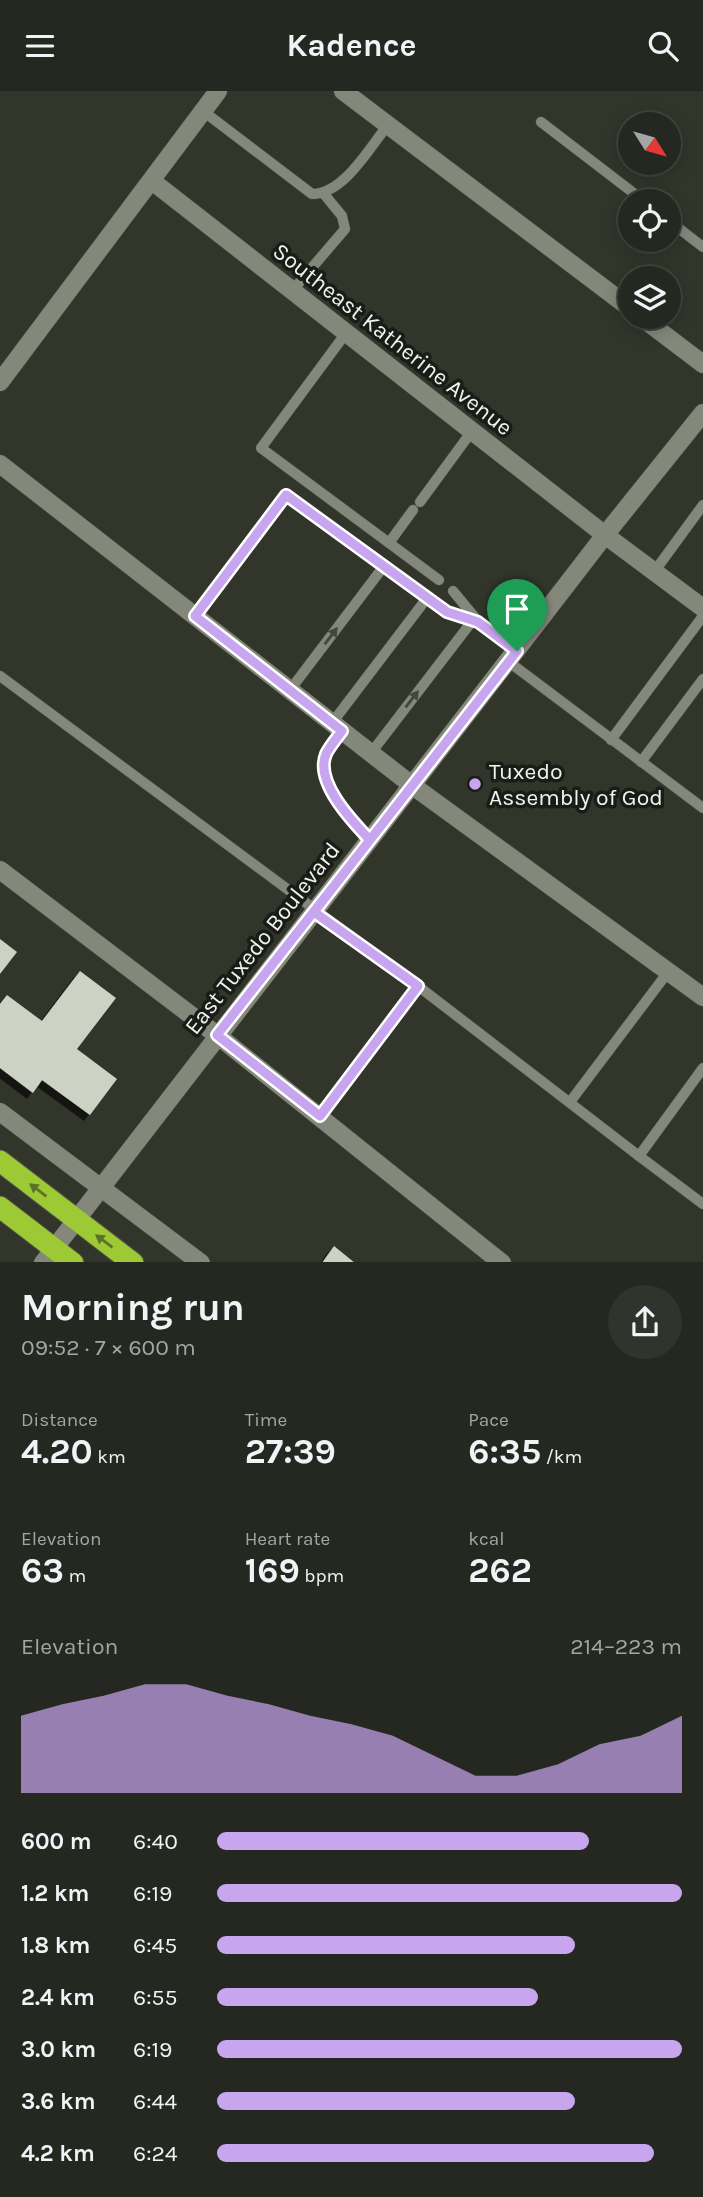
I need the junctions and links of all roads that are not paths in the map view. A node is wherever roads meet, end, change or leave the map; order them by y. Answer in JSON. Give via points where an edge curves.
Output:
{"nodes":[{"id":1,"x":218,"y":91,"type":"edge"},
{"id":2,"x":343,"y":91,"type":"edge"},
{"id":3,"x":203,"y":111,"type":"junction"},
{"id":4,"x":541,"y":122,"type":"dead end"},
{"id":5,"x":388,"y":125,"type":"junction"},
{"id":6,"x":152,"y":181,"type":"junction"},
{"id":7,"x":628,"y":189,"type":"edge"},
{"id":8,"x":324,"y":194,"type":"junction"},
{"id":9,"x":681,"y":230,"type":"edge"},
{"id":10,"x":703,"y":247,"type":"edge"},
{"id":11,"x":292,"y":291,"type":"junction"},
{"id":12,"x":618,"y":299,"type":"edge"},
{"id":13,"x":657,"y":329,"type":"edge"},
{"id":14,"x":346,"y":333,"type":"junction"},
{"id":15,"x":703,"y":364,"type":"edge"},
{"id":16,"x":0,"y":382,"type":"edge"},
{"id":17,"x":703,"y":413,"type":"edge"},
{"id":18,"x":472,"y":431,"type":"junction"},
{"id":19,"x":0,"y":464,"type":"edge"},
{"id":20,"x":703,"y":505,"type":"edge"},
{"id":21,"x":605,"y":535,"type":"junction"},
{"id":22,"x":388,"y":543,"type":"junction"},
{"id":23,"x":384,"y":566,"type":"junction"},
{"id":24,"x":654,"y":572,"type":"junction"},
{"id":25,"x":439,"y":580,"type":"dead end"},
{"id":26,"x":453,"y":591,"type":"dead end"},
{"id":27,"x":427,"y":597,"type":"junction"},
{"id":28,"x":703,"y":607,"type":"edge"},
{"id":29,"x":195,"y":616,"type":"junction"},
{"id":30,"x":703,"y":616,"type":"edge"},
{"id":31,"x":476,"y":621,"type":"junction"},
{"id":32,"x":513,"y":657,"type":"junction"},
{"id":33,"x":0,"y":676,"type":"edge"},
{"id":34,"x":703,"y":679,"type":"edge"},
{"id":35,"x":290,"y":690,"type":"junction"},
{"id":36,"x":337,"y":727,"type":"junction"},
{"id":37,"x":611,"y":740,"type":"junction"},
{"id":38,"x":370,"y":753,"type":"junction"},
{"id":39,"x":641,"y":762,"type":"junction"},
{"id":40,"x":413,"y":786,"type":"junction"},
{"id":41,"x":703,"y":808,"type":"edge"},
{"id":42,"x":370,"y":840,"type":"junction"},
{"id":43,"x":1,"y":873,"type":"edge"},
{"id":44,"x":314,"y":912,"type":"junction"},
{"id":45,"x":668,"y":972,"type":"junction"},
{"id":46,"x":418,"y":986,"type":"junction"},
{"id":47,"x":703,"y":997,"type":"edge"},
{"id":48,"x":217,"y":1035,"type":"junction"},
{"id":49,"x":703,"y":1068,"type":"edge"},
{"id":50,"x":570,"y":1102,"type":"junction"},
{"id":51,"x":0,"y":1112,"type":"edge"},
{"id":52,"x":320,"y":1116,"type":"junction"},
{"id":53,"x":639,"y":1157,"type":"junction"},
{"id":54,"x":0,"y":1161,"type":"edge"},
{"id":55,"x":100,"y":1188,"type":"junction"},
{"id":56,"x":703,"y":1204,"type":"edge"},
{"id":57,"x":0,"y":1207,"type":"edge"},
{"id":58,"x":75,"y":1219,"type":"junction"},
{"id":59,"x":48,"y":1255,"type":"edge"},
{"id":60,"x":73,"y":1262,"type":"edge"},
{"id":61,"x":133,"y":1262,"type":"edge"},
{"id":62,"x":201,"y":1262,"type":"edge"},
{"id":63,"x":502,"y":1262,"type":"edge"}],
"edges":[{"from":1,"to":3,"type":"street"},
{"from":2,"to":5,"type":"street"},
{"from":3,"to":6,"type":"street"},
{"from":3,"to":8,"type":"lane","via":[[312,194]]},
{"from":4,"to":7,"type":"lane"},
{"from":5,"to":8,"type":"lane","via":[[339,184]]},
{"from":5,"to":12,"type":"street"},
{"from":6,"to":11,"type":"street","name":"Southeast Katherine Avenue"},
{"from":6,"to":16,"type":"street"},
{"from":8,"to":11,"type":"lane","via":[[342,216],[345,229]]},
{"from":9,"to":10,"type":"lane"},
{"from":11,"to":14,"type":"street","name":"Southeast Katherine Avenue"},
{"from":13,"to":15,"type":"street"},
{"from":14,"to":18,"type":"street","name":"Southeast Katherine Avenue"},
{"from":14,"to":22,"type":"lane","via":[[261,448]]},
{"from":17,"to":21,"type":"street","name":"East Tuxedo Boulevard"},
{"from":18,"to":21,"type":"street","name":"Southeast Katherine Avenue"},
{"from":18,"to":22,"type":"lane"},
{"from":19,"to":29,"type":"street"},
{"from":20,"to":24,"type":"lane"},
{"from":21,"to":24,"type":"street","name":"Southeast Katherine Avenue"},
{"from":21,"to":32,"type":"street","name":"East Tuxedo Boulevard"},
{"from":22,"to":25,"type":"lane"},
{"from":23,"to":27,"type":"lane"},
{"from":23,"to":29,"type":"lane","via":[[286,495]]},
{"from":35,"to":23,"type":"lane","one_way":true},
{"from":24,"to":28,"type":"street","name":"Southeast Katherine Avenue"},
{"from":26,"to":31,"type":"lane"},
{"from":27,"to":31,"type":"lane","via":[[447,612]]},
{"from":27,"to":36,"type":"lane"},
{"from":29,"to":35,"type":"street"},
{"from":30,"to":37,"type":"lane"},
{"from":31,"to":32,"type":"lane"},
{"from":38,"to":31,"type":"lane","one_way":true},
{"from":32,"to":37,"type":"lane"},
{"from":32,"to":40,"type":"street","name":"East Tuxedo Boulevard"},
{"from":33,"to":44,"type":"lane"},
{"from":34,"to":39,"type":"lane"},
{"from":35,"to":36,"type":"street"},
{"from":36,"to":38,"type":"street"},
{"from":36,"to":42,"type":"lane","via":[[325,756],[325,772],[340,809]]},
{"from":37,"to":39,"type":"lane"},
{"from":38,"to":40,"type":"street"},
{"from":39,"to":41,"type":"lane"},
{"from":40,"to":42,"type":"street","name":"East Tuxedo Boulevard"},
{"from":40,"to":45,"type":"street"},
{"from":42,"to":44,"type":"street","name":"East Tuxedo Boulevard"},
{"from":43,"to":48,"type":"street"},
{"from":44,"to":46,"type":"lane"},
{"from":44,"to":48,"type":"street","name":"East Tuxedo Boulevard"},
{"from":45,"to":47,"type":"street"},
{"from":45,"to":50,"type":"lane"},
{"from":46,"to":50,"type":"lane"},
{"from":46,"to":52,"type":"lane"},
{"from":48,"to":52,"type":"street"},
{"from":48,"to":55,"type":"street","name":"East Tuxedo Boulevard"},
{"from":49,"to":53,"type":"lane"},
{"from":50,"to":53,"type":"lane"},
{"from":51,"to":55,"type":"street"},
{"from":52,"to":63,"type":"street"},
{"from":53,"to":56,"type":"lane"},
{"from":58,"to":54,"type":"highway","one_way":true},
{"from":55,"to":58,"type":"street","name":"East Tuxedo Boulevard"},
{"from":55,"to":62,"type":"street"},
{"from":57,"to":59,"type":"highway"},
{"from":58,"to":59,"type":"street","name":"East Tuxedo Boulevard"},
{"from":61,"to":58,"type":"highway","one_way":true},
{"from":59,"to":60,"type":"highway"}]}
